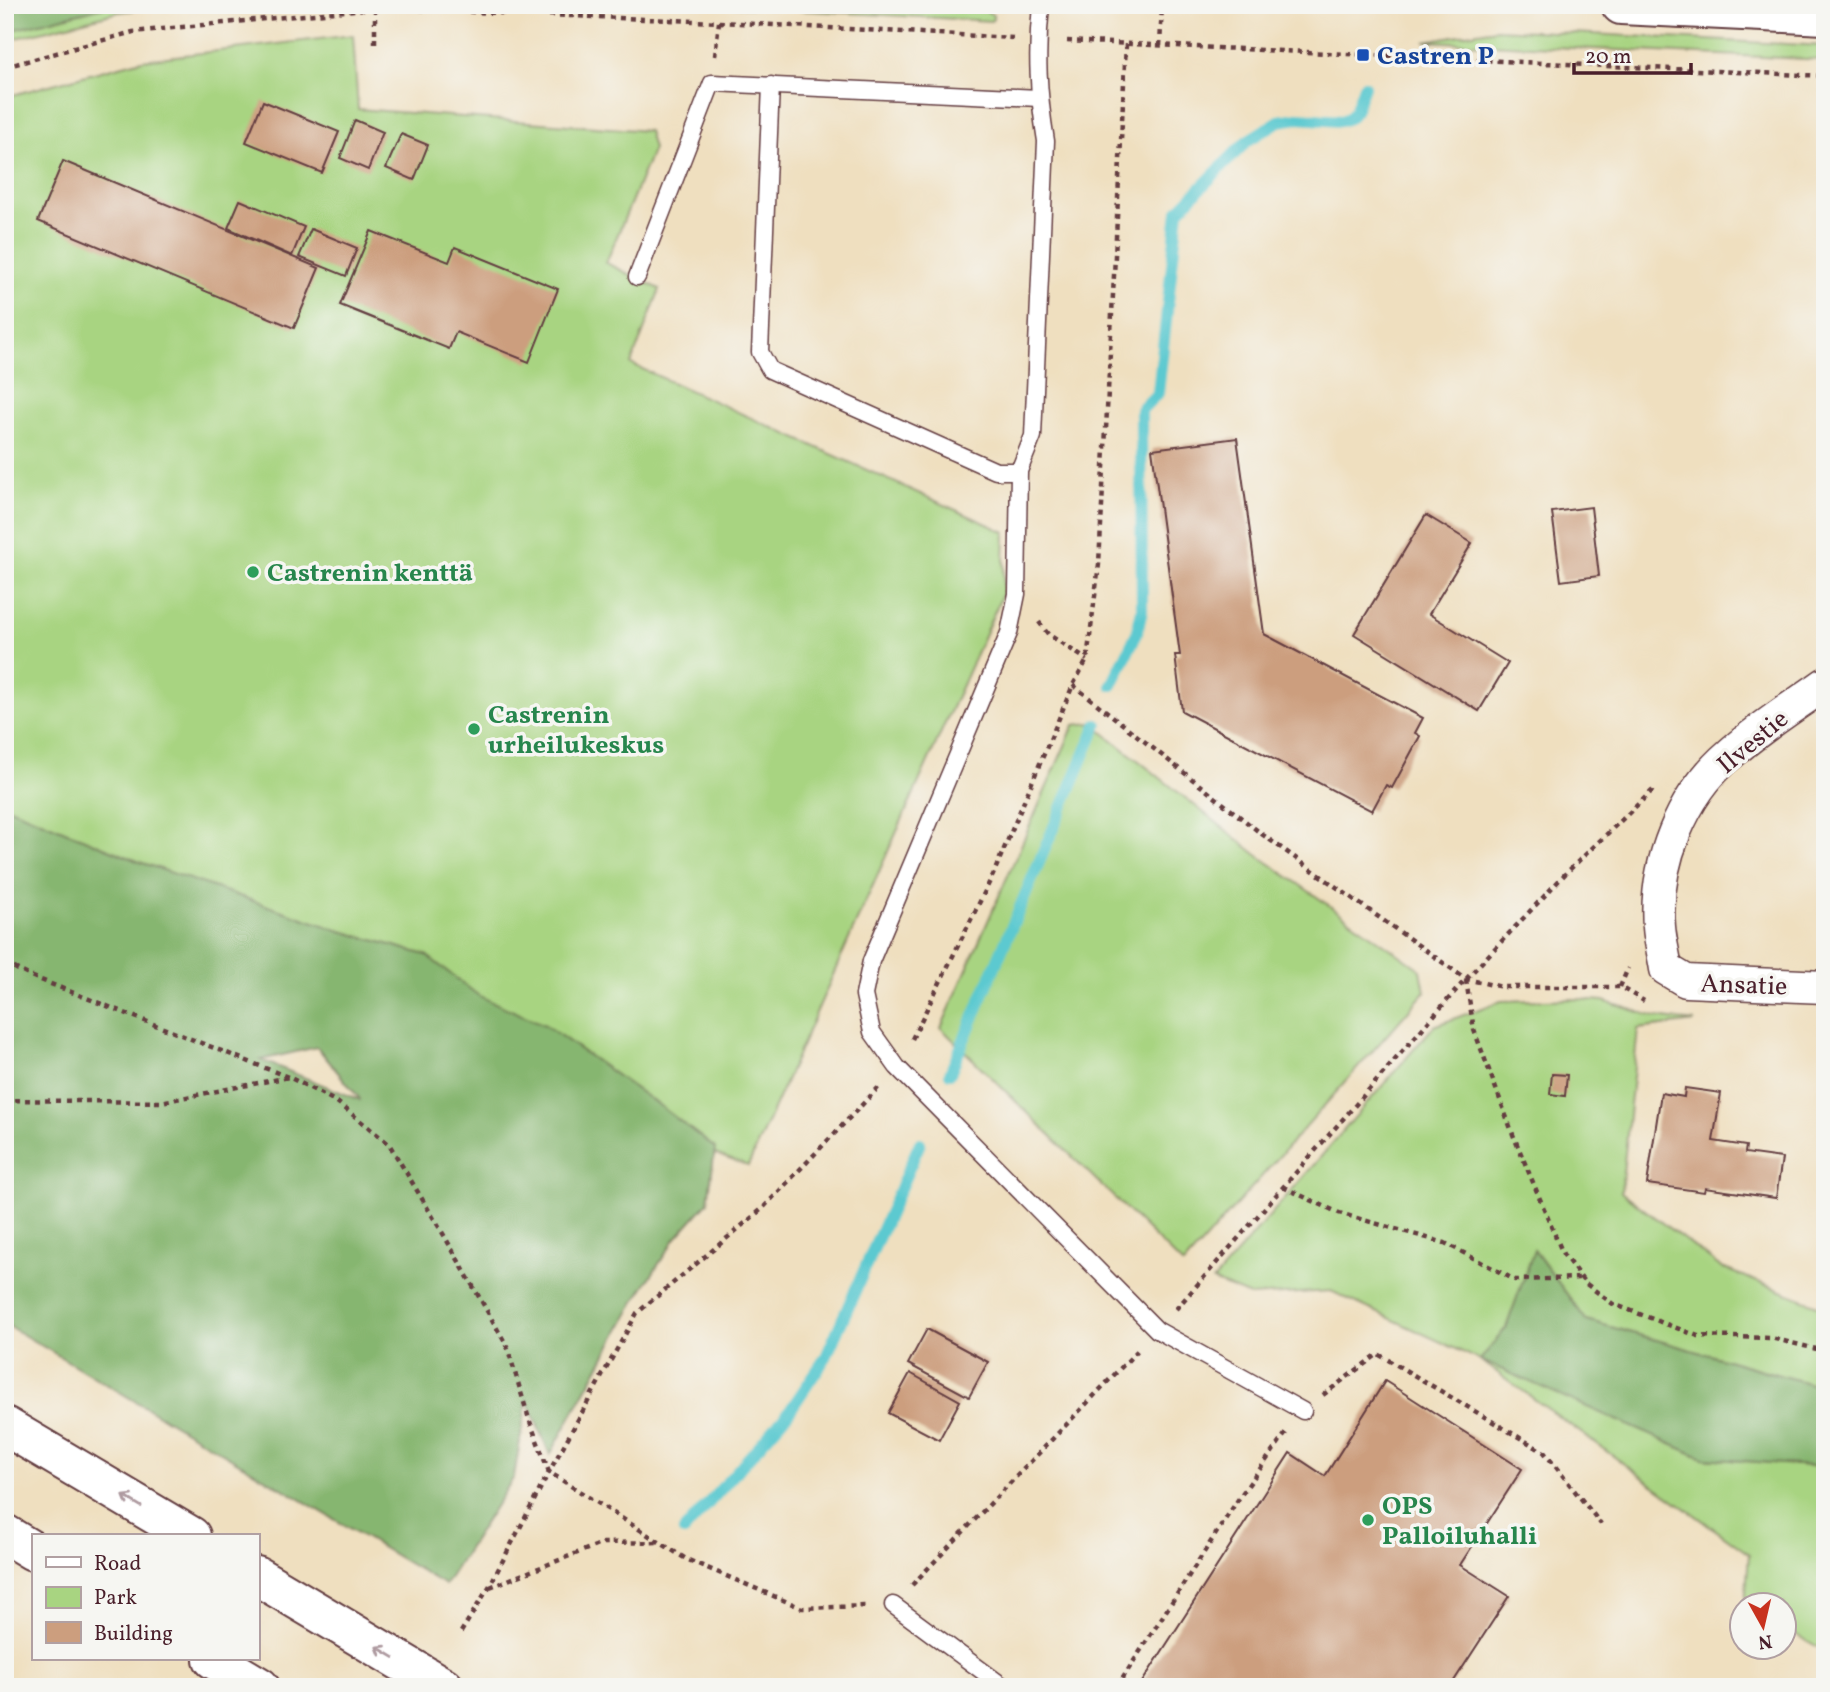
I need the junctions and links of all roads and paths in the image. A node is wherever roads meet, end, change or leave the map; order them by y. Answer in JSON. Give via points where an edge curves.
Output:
{"nodes":[{"id":1,"x":1041,"y":5,"type":"edge"},
{"id":2,"x":1162,"y":5,"type":"edge"},
{"id":3,"x":1621,"y":5,"type":"edge"},
{"id":4,"x":375,"y":8,"type":"junction"},
{"id":5,"x":1825,"y":15,"type":"edge"},
{"id":6,"x":1037,"y":40,"type":"junction"},
{"id":7,"x":1160,"y":46,"type":"junction"},
{"id":8,"x":375,"y":47,"type":"dead end"},
{"id":9,"x":5,"y":67,"type":"edge"},
{"id":10,"x":1825,"y":76,"type":"edge"},
{"id":11,"x":771,"y":85,"type":"junction"},
{"id":12,"x":1039,"y":98,"type":"junction"},
{"id":13,"x":637,"y":277,"type":"dead end"},
{"id":14,"x":1019,"y":471,"type":"junction"},
{"id":15,"x":1017,"y":594,"type":"junction"},
{"id":16,"x":1087,"y":660,"type":"dead end"},
{"id":17,"x":1825,"y":684,"type":"edge"},
{"id":18,"x":1073,"y":685,"type":"dead end"},
{"id":19,"x":1654,"y":788,"type":"dead end"},
{"id":20,"x":5,"y":963,"type":"edge"},
{"id":21,"x":1666,"y":969,"type":"joint"},
{"id":22,"x":1466,"y":979,"type":"junction"},
{"id":23,"x":1825,"y":986,"type":"edge"},
{"id":24,"x":289,"y":1077,"type":"junction"},
{"id":25,"x":5,"y":1100,"type":"edge"},
{"id":26,"x":1283,"y":1187,"type":"junction"},
{"id":27,"x":1581,"y":1278,"type":"junction"},
{"id":28,"x":1157,"y":1330,"type":"junction"},
{"id":29,"x":1825,"y":1351,"type":"edge"},
{"id":30,"x":1303,"y":1411,"type":"junction"},
{"id":31,"x":5,"y":1426,"type":"edge"},
{"id":32,"x":549,"y":1472,"type":"junction"},
{"id":33,"x":1601,"y":1524,"type":"dead end"},
{"id":34,"x":5,"y":1534,"type":"edge"},
{"id":35,"x":188,"y":1534,"type":"edge"},
{"id":36,"x":659,"y":1542,"type":"junction"},
{"id":37,"x":32,"y":1550,"type":"edge"},
{"id":38,"x":259,"y":1577,"type":"edge"},
{"id":39,"x":489,"y":1587,"type":"junction"},
{"id":40,"x":893,"y":1605,"type":"junction"},
{"id":41,"x":461,"y":1632,"type":"dead end"},
{"id":42,"x":216,"y":1660,"type":"edge"},
{"id":43,"x":260,"y":1687,"type":"edge"},
{"id":44,"x":444,"y":1687,"type":"edge"},
{"id":45,"x":1004,"y":1687,"type":"edge"},
{"id":46,"x":1117,"y":1687,"type":"edge"}],
"edges":[{"from":1,"to":6,"type":"lane"},
{"from":2,"to":7,"type":"path"},
{"from":3,"to":5,"type":"main road"},
{"from":4,"to":6,"type":"path"},
{"from":4,"to":8,"type":"path"},
{"from":4,"to":9,"type":"path","via":[[133,32]]},
{"from":6,"to":7,"type":"path"},
{"from":6,"to":12,"type":"lane"},
{"from":7,"to":10,"type":"path"},
{"from":11,"to":12,"type":"lane"},
{"from":11,"to":13,"type":"lane","via":[[712,83]]},
{"from":11,"to":14,"type":"lane","via":[[760,352],[770,370],[996,471]]},
{"from":12,"to":14,"type":"lane","via":[[1046,141],[1033,436]]},
{"from":14,"to":15,"type":"lane"},
{"from":15,"to":16,"type":"path","via":[[1048,634]]},
{"from":15,"to":28,"type":"lane","via":[[1009,633],[870,961],[864,995],[872,1032],[897,1067]]},
{"from":17,"to":21,"type":"street","name":"Ilvestie","via":[[1729,754],[1693,795],[1671,841],[1661,885],[1659,926]]},
{"from":18,"to":22,"type":"path","via":[[1262,835]]},
{"from":19,"to":22,"type":"path"},
{"from":20,"to":24,"type":"path"},
{"from":21,"to":23,"type":"street","name":"Ansatie","via":[[1686,981]]},
{"from":22,"to":26,"type":"path"},
{"from":22,"to":27,"type":"path","via":[[1474,1030],[1514,1137],[1563,1254]]},
{"from":24,"to":25,"type":"path","via":[[161,1102]]},
{"from":24,"to":32,"type":"path","via":[[337,1102],[389,1144],[507,1346]]},
{"from":26,"to":27,"type":"path","via":[[1339,1213],[1445,1243],[1515,1280]]},
{"from":26,"to":28,"type":"path"},
{"from":27,"to":29,"type":"path","via":[[1613,1304],[1698,1336],[1771,1338]]},
{"from":28,"to":30,"type":"lane"},
{"from":28,"to":40,"type":"path"},
{"from":30,"to":33,"type":"path","via":[[1378,1354],[1544,1452]]},
{"from":30,"to":46,"type":"path","via":[[1241,1495]]},
{"from":35,"to":31,"type":"main road","one_way":true},
{"from":32,"to":36,"type":"path"},
{"from":32,"to":39,"type":"path"},
{"from":34,"to":37,"type":"main road"},
{"from":36,"to":39,"type":"path","via":[[603,1543]]},
{"from":36,"to":40,"type":"path","via":[[687,1559],[802,1608]]},
{"from":44,"to":38,"type":"main road","one_way":true},
{"from":39,"to":41,"type":"path"},
{"from":40,"to":45,"type":"lane"},
{"from":42,"to":43,"type":"main road"}]}
